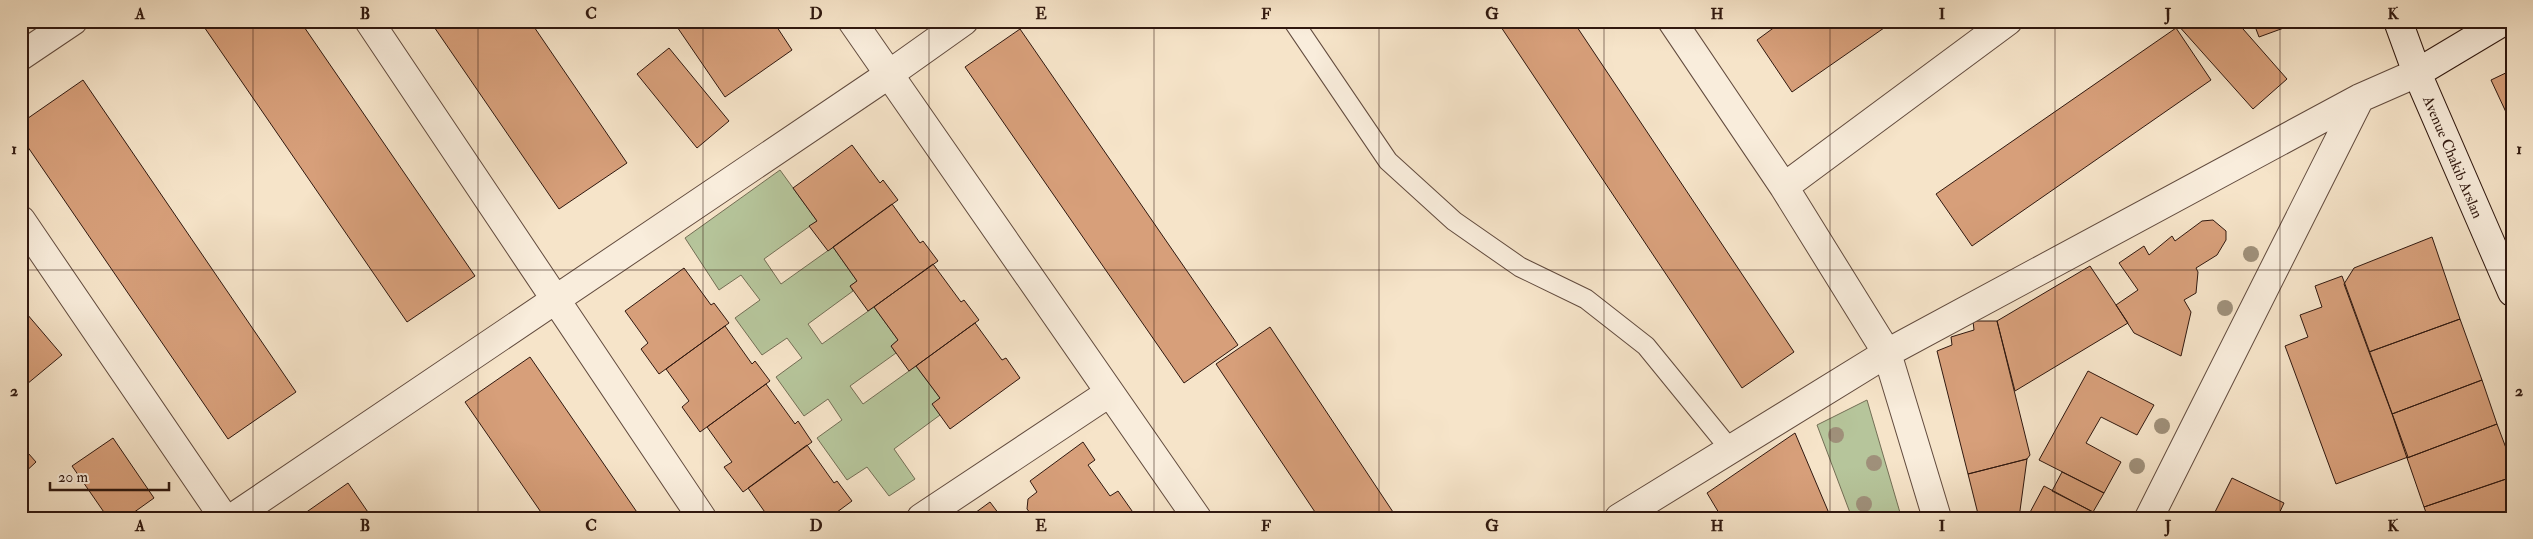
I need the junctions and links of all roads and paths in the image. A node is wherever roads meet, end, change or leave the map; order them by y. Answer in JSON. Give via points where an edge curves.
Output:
{"nodes":[{"id":1,"x":73,"y":21,"type":"edge"},
{"id":2,"x":369,"y":21,"type":"edge"},
{"id":3,"x":852,"y":21,"type":"edge"},
{"id":4,"x":964,"y":21,"type":"edge"},
{"id":5,"x":1294,"y":21,"type":"edge"},
{"id":6,"x":1672,"y":21,"type":"edge"},
{"id":7,"x":2008,"y":21,"type":"edge"},
{"id":8,"x":2398,"y":21,"type":"edge"},
{"id":9,"x":2504,"y":21,"type":"edge"},
{"id":10,"x":21,"y":56,"type":"edge"},
{"id":11,"x":2417,"y":73,"type":"junction"},
{"id":12,"x":888,"y":75,"type":"junction"},
{"id":13,"x":2360,"y":98,"type":"junction"},
{"id":14,"x":1784,"y":187,"type":"junction"},
{"id":15,"x":21,"y":220,"type":"edge"},
{"id":16,"x":2512,"y":292,"type":"edge"},
{"id":17,"x":557,"y":298,"type":"junction"},
{"id":18,"x":1887,"y":353,"type":"junction"},
{"id":19,"x":1109,"y":393,"type":"junction"},
{"id":20,"x":1730,"y":449,"type":"junction"},
{"id":21,"x":224,"y":518,"type":"edge"},
{"id":22,"x":232,"y":518,"type":"edge"},
{"id":23,"x":702,"y":518,"type":"edge"},
{"id":24,"x":921,"y":518,"type":"edge"},
{"id":25,"x":1197,"y":518,"type":"edge"},
{"id":26,"x":1619,"y":518,"type":"edge"},
{"id":27,"x":1936,"y":518,"type":"edge"},
{"id":28,"x":2149,"y":518,"type":"edge"}],
"edges":[{"from":1,"to":10,"type":"street"},
{"from":2,"to":17,"type":"street"},
{"from":3,"to":12,"type":"street"},
{"from":4,"to":12,"type":"street"},
{"from":5,"to":20,"type":"lane","via":[[1388,161],[1454,221],[1520,267],[1586,299],[1646,346]]},
{"from":6,"to":14,"type":"street"},
{"from":7,"to":14,"type":"street"},
{"from":8,"to":11,"type":"street","name":"Avenue Chakib Arslan"},
{"from":9,"to":11,"type":"street"},
{"from":11,"to":13,"type":"street"},
{"from":11,"to":16,"type":"street","name":"Avenue Chakib Arslan"},
{"from":12,"to":17,"type":"street"},
{"from":12,"to":19,"type":"street"},
{"from":13,"to":18,"type":"street"},
{"from":13,"to":28,"type":"street"},
{"from":14,"to":18,"type":"street"},
{"from":15,"to":21,"type":"street"},
{"from":17,"to":22,"type":"street"},
{"from":17,"to":23,"type":"street"},
{"from":18,"to":20,"type":"street"},
{"from":18,"to":27,"type":"street"},
{"from":19,"to":24,"type":"street"},
{"from":19,"to":25,"type":"street"},
{"from":20,"to":26,"type":"street"}]}
